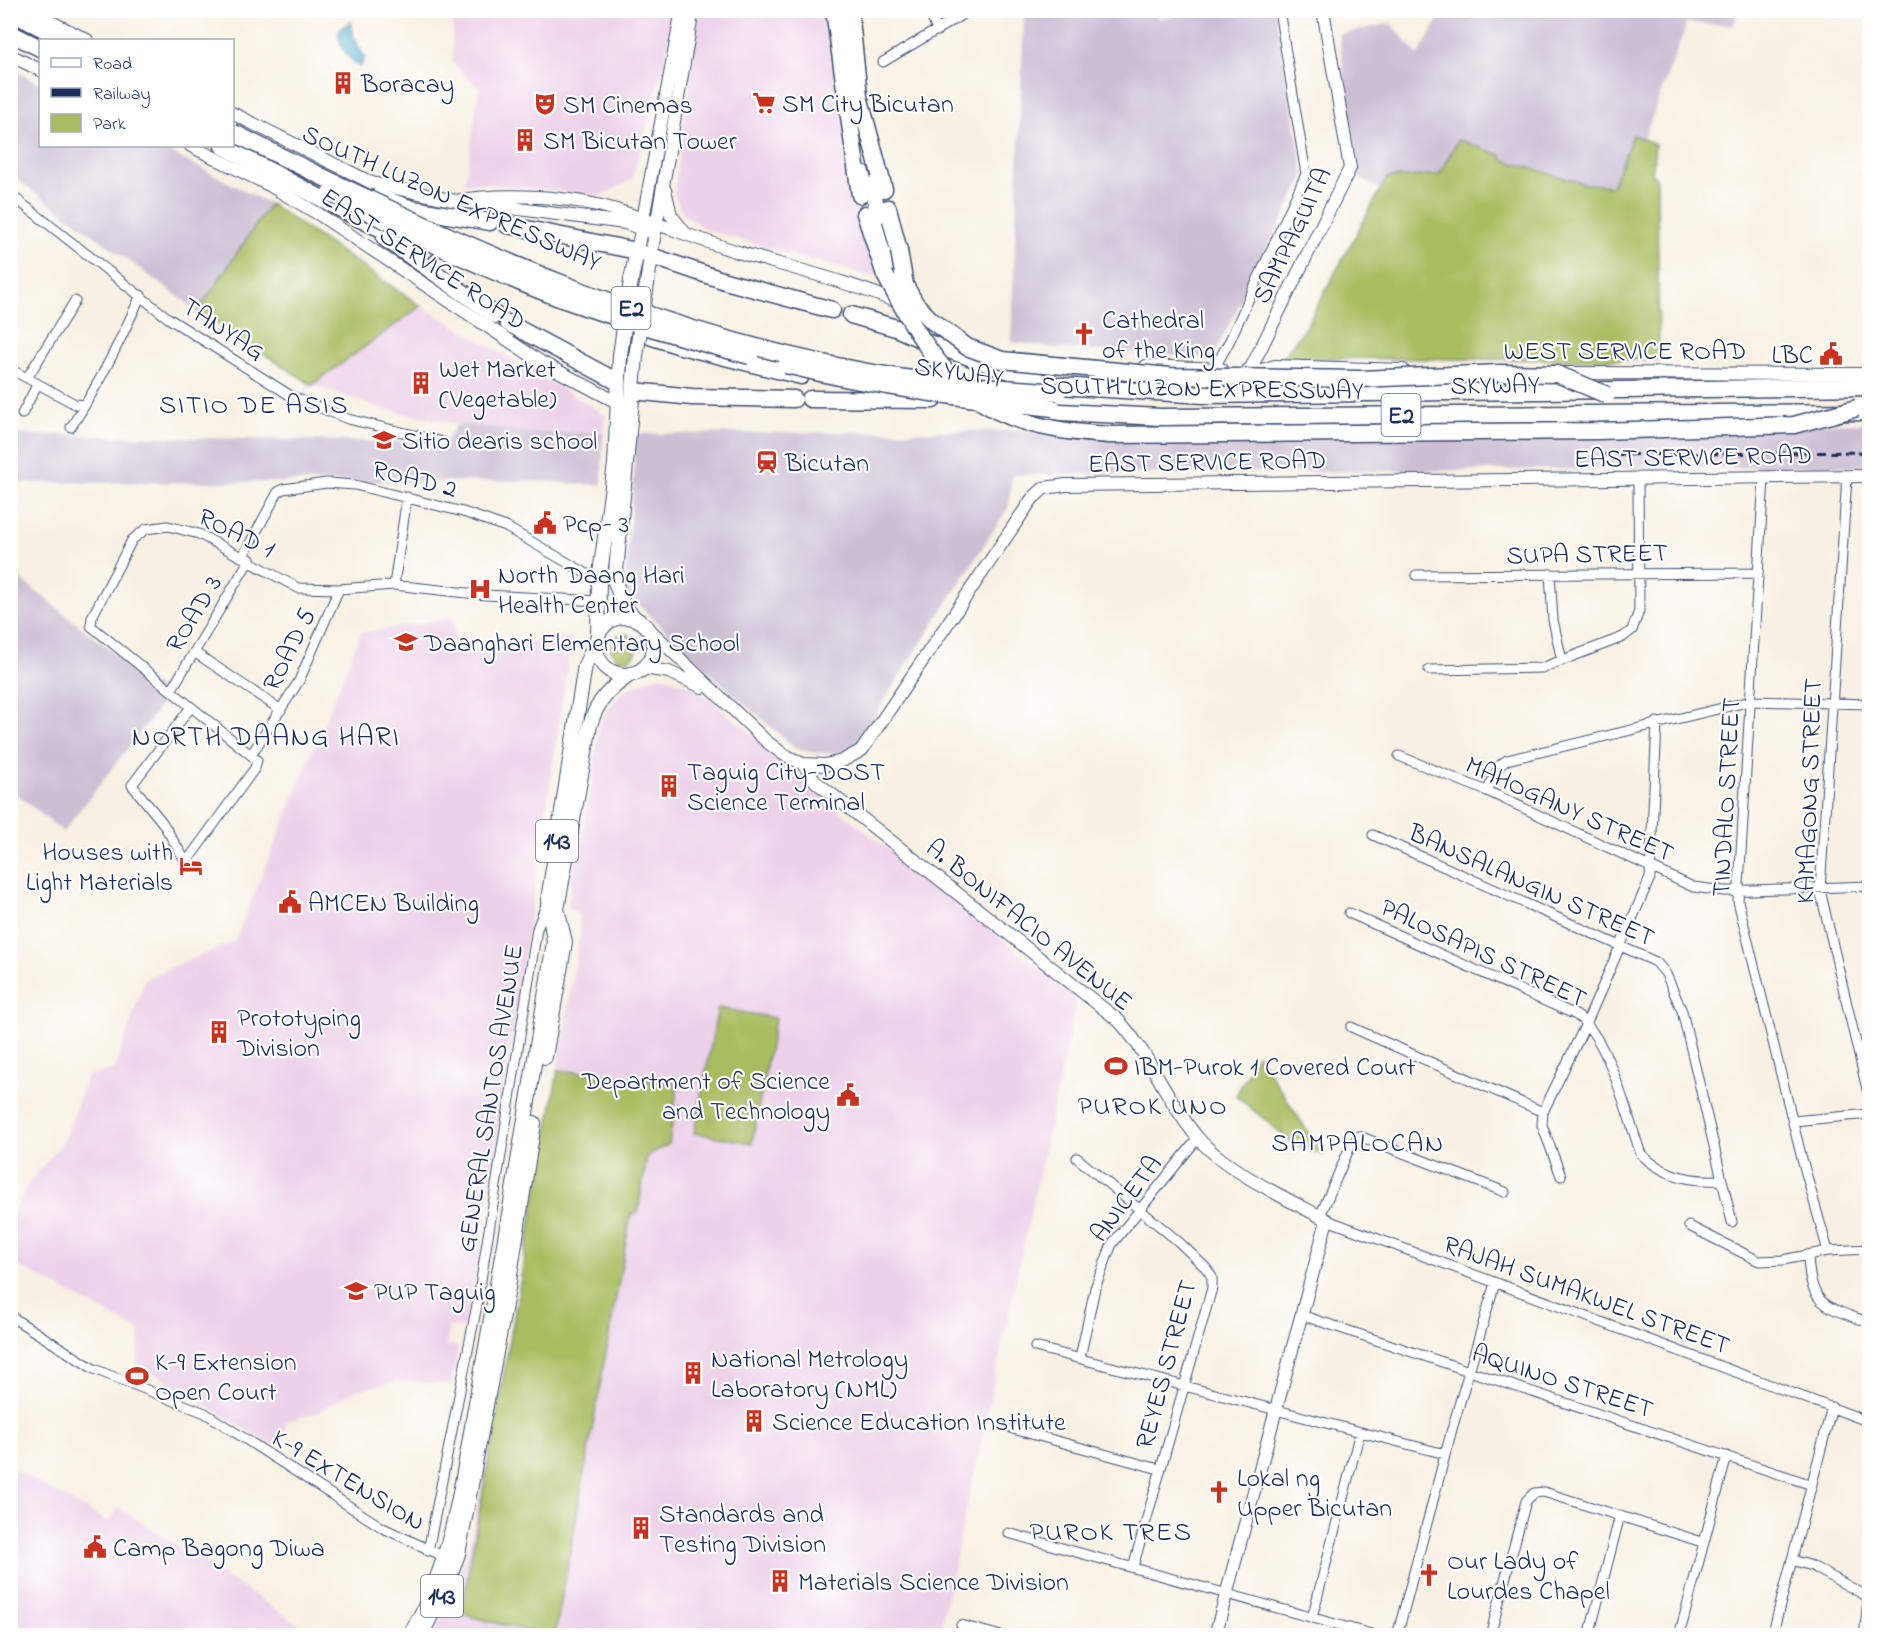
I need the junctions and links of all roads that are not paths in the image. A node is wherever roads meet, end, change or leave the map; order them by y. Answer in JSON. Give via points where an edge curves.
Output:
{"nodes":[{"id":1,"x":28,"y":10,"type":"edge"},
{"id":2,"x":682,"y":10,"type":"edge"},
{"id":3,"x":693,"y":10,"type":"edge"},
{"id":4,"x":834,"y":10,"type":"edge"},
{"id":5,"x":842,"y":10,"type":"edge"},
{"id":6,"x":850,"y":10,"type":"edge"},
{"id":7,"x":929,"y":10,"type":"edge"},
{"id":8,"x":970,"y":10,"type":"edge"},
{"id":9,"x":1279,"y":10,"type":"edge"},
{"id":10,"x":1323,"y":10,"type":"edge"},
{"id":11,"x":10,"y":12,"type":"edge"},
{"id":12,"x":10,"y":21,"type":"edge"},
{"id":13,"x":937,"y":31,"type":"junction"},
{"id":14,"x":10,"y":33,"type":"edge"},
{"id":15,"x":10,"y":39,"type":"edge"},
{"id":16,"x":48,"y":39,"type":"edge"},
{"id":17,"x":64,"y":39,"type":"edge"},
{"id":18,"x":85,"y":39,"type":"edge"},
{"id":19,"x":39,"y":48,"type":"edge"},
{"id":20,"x":39,"y":54,"type":"edge"},
{"id":21,"x":10,"y":55,"type":"edge"},
{"id":22,"x":883,"y":62,"type":"dead end"},
{"id":23,"x":39,"y":70,"type":"edge"},
{"id":24,"x":234,"y":114,"type":"edge"},
{"id":25,"x":234,"y":125,"type":"edge"},
{"id":26,"x":234,"y":133,"type":"edge"},
{"id":27,"x":234,"y":146,"type":"edge"},
{"id":28,"x":193,"y":147,"type":"edge"},
{"id":29,"x":225,"y":147,"type":"edge"},
{"id":30,"x":664,"y":178,"type":"junction"},
{"id":31,"x":884,"y":189,"type":"dead end"},
{"id":32,"x":10,"y":194,"type":"edge"},
{"id":33,"x":860,"y":195,"type":"dead end"},
{"id":34,"x":378,"y":197,"type":"junction"},
{"id":35,"x":888,"y":208,"type":"dead end"},
{"id":36,"x":865,"y":213,"type":"dead end"},
{"id":37,"x":360,"y":219,"type":"junction"},
{"id":38,"x":641,"y":223,"type":"junction"},
{"id":39,"x":655,"y":229,"type":"junction"},
{"id":40,"x":688,"y":236,"type":"junction"},
{"id":41,"x":644,"y":253,"type":"junction"},
{"id":42,"x":770,"y":262,"type":"junction"},
{"id":43,"x":141,"y":295,"type":"junction"},
{"id":44,"x":75,"y":301,"type":"dead end"},
{"id":45,"x":909,"y":307,"type":"junction"},
{"id":46,"x":832,"y":310,"type":"dead end"},
{"id":47,"x":851,"y":315,"type":"dead end"},
{"id":48,"x":10,"y":369,"type":"edge"},
{"id":49,"x":1214,"y":369,"type":"junction"},
{"id":50,"x":1256,"y":370,"type":"junction"},
{"id":51,"x":1869,"y":374,"type":"edge"},
{"id":52,"x":27,"y":378,"type":"junction"},
{"id":53,"x":618,"y":382,"type":"junction"},
{"id":54,"x":37,"y":385,"type":"junction"},
{"id":55,"x":1058,"y":387,"type":"junction"},
{"id":56,"x":1869,"y":387,"type":"edge"},
{"id":57,"x":634,"y":391,"type":"junction"},
{"id":58,"x":1869,"y":393,"type":"edge"},
{"id":59,"x":1607,"y":395,"type":"junction"},
{"id":60,"x":933,"y":400,"type":"junction"},
{"id":61,"x":617,"y":403,"type":"junction"},
{"id":62,"x":85,"y":405,"type":"junction"},
{"id":63,"x":1865,"y":409,"type":"edge"},
{"id":64,"x":632,"y":410,"type":"junction"},
{"id":65,"x":22,"y":414,"type":"dead end"},
{"id":66,"x":71,"y":427,"type":"dead end"},
{"id":67,"x":443,"y":442,"type":"dead end"},
{"id":68,"x":1869,"y":476,"type":"edge"},
{"id":69,"x":1846,"y":477,"type":"junction"},
{"id":70,"x":1764,"y":478,"type":"junction"},
{"id":71,"x":1638,"y":479,"type":"junction"},
{"id":72,"x":406,"y":497,"type":"junction"},
{"id":73,"x":246,"y":558,"type":"junction"},
{"id":74,"x":1637,"y":573,"type":"junction"},
{"id":75,"x":1758,"y":573,"type":"junction"},
{"id":76,"x":1550,"y":574,"type":"junction"},
{"id":77,"x":1416,"y":575,"type":"dead end"},
{"id":78,"x":599,"y":581,"type":"junction"},
{"id":79,"x":394,"y":585,"type":"junction"},
{"id":80,"x":339,"y":589,"type":"junction"},
{"id":81,"x":599,"y":601,"type":"junction"},
{"id":82,"x":635,"y":618,"type":"junction"},
{"id":83,"x":649,"y":629,"type":"junction"},
{"id":84,"x":598,"y":639,"type":"junction"},
{"id":85,"x":194,"y":652,"type":"junction"},
{"id":86,"x":1562,"y":661,"type":"junction"},
{"id":87,"x":1429,"y":670,"type":"dead end"},
{"id":88,"x":638,"y":671,"type":"junction"},
{"id":89,"x":172,"y":689,"type":"junction"},
{"id":90,"x":712,"y":692,"type":"junction"},
{"id":91,"x":1751,"y":701,"type":"junction"},
{"id":92,"x":1831,"y":702,"type":"junction"},
{"id":93,"x":1869,"y":704,"type":"edge"},
{"id":94,"x":191,"y":707,"type":"junction"},
{"id":95,"x":281,"y":710,"type":"junction"},
{"id":96,"x":1657,"y":722,"type":"junction"},
{"id":97,"x":1399,"y":756,"type":"dead end"},
{"id":98,"x":254,"y":759,"type":"junction"},
{"id":99,"x":803,"y":764,"type":"junction"},
{"id":100,"x":1487,"y":791,"type":"junction"},
{"id":101,"x":1373,"y":835,"type":"dead end"},
{"id":102,"x":1652,"y":868,"type":"junction"},
{"id":103,"x":1869,"y":886,"type":"edge"},
{"id":104,"x":1739,"y":890,"type":"junction"},
{"id":105,"x":1820,"y":890,"type":"junction"},
{"id":106,"x":548,"y":900,"type":"junction"},
{"id":107,"x":1349,"y":914,"type":"dead end"},
{"id":108,"x":1620,"y":946,"type":"junction"},
{"id":109,"x":1587,"y":1022,"type":"junction"},
{"id":110,"x":1352,"y":1028,"type":"dead end"},
{"id":111,"x":1869,"y":1102,"type":"edge"},
{"id":112,"x":1543,"y":1112,"type":"junction"},
{"id":113,"x":1869,"y":1114,"type":"edge"},
{"id":114,"x":1793,"y":1121,"type":"junction"},
{"id":115,"x":1198,"y":1138,"type":"junction"},
{"id":116,"x":1077,"y":1158,"type":"dead end"},
{"id":117,"x":1561,"y":1176,"type":"dead end"},
{"id":118,"x":1721,"y":1179,"type":"junction"},
{"id":119,"x":1505,"y":1192,"type":"dead end"},
{"id":120,"x":1139,"y":1209,"type":"junction"},
{"id":121,"x":1323,"y":1218,"type":"junction"},
{"id":122,"x":1732,"y":1222,"type":"dead end"},
{"id":123,"x":1689,"y":1226,"type":"dead end"},
{"id":124,"x":1869,"y":1249,"type":"edge"},
{"id":125,"x":1828,"y":1251,"type":"junction"},
{"id":126,"x":1808,"y":1255,"type":"junction"},
{"id":127,"x":1495,"y":1282,"type":"junction"},
{"id":128,"x":1301,"y":1315,"type":"junction"},
{"id":129,"x":10,"y":1316,"type":"edge"},
{"id":130,"x":1869,"y":1323,"type":"edge"},
{"id":131,"x":1035,"y":1347,"type":"dead end"},
{"id":132,"x":1080,"y":1358,"type":"junction"},
{"id":133,"x":1468,"y":1372,"type":"junction"},
{"id":134,"x":1183,"y":1384,"type":"junction"},
{"id":135,"x":1832,"y":1407,"type":"junction"},
{"id":136,"x":1276,"y":1409,"type":"junction"},
{"id":137,"x":1869,"y":1422,"type":"edge"},
{"id":138,"x":1013,"y":1429,"type":"dead end"},
{"id":139,"x":452,"y":1430,"type":"junction"},
{"id":140,"x":1360,"y":1432,"type":"junction"},
{"id":141,"x":470,"y":1433,"type":"junction"},
{"id":142,"x":1445,"y":1454,"type":"junction"},
{"id":143,"x":1727,"y":1456,"type":"junction"},
{"id":144,"x":1159,"y":1469,"type":"junction"},
{"id":145,"x":1812,"y":1485,"type":"junction"},
{"id":146,"x":1620,"y":1515,"type":"junction"},
{"id":147,"x":1008,"y":1533,"type":"dead end"},
{"id":148,"x":1702,"y":1542,"type":"junction"},
{"id":149,"x":428,"y":1551,"type":"junction"},
{"id":150,"x":445,"y":1557,"type":"junction"},
{"id":151,"x":1792,"y":1560,"type":"junction"},
{"id":152,"x":1133,"y":1567,"type":"junction"},
{"id":153,"x":1225,"y":1595,"type":"junction"},
{"id":154,"x":1869,"y":1596,"type":"edge"},
{"id":155,"x":1312,"y":1618,"type":"junction"},
{"id":156,"x":961,"y":1625,"type":"dead end"},
{"id":157,"x":409,"y":1635,"type":"edge"},
{"id":158,"x":421,"y":1635,"type":"edge"},
{"id":159,"x":1001,"y":1635,"type":"edge"},
{"id":160,"x":1215,"y":1635,"type":"edge"},
{"id":161,"x":1378,"y":1635,"type":"edge"},
{"id":162,"x":1397,"y":1635,"type":"edge"},
{"id":163,"x":1490,"y":1635,"type":"edge"},
{"id":164,"x":1588,"y":1635,"type":"edge"},
{"id":165,"x":1679,"y":1635,"type":"edge"},
{"id":166,"x":1772,"y":1635,"type":"edge"},
{"id":167,"x":1864,"y":1635,"type":"edge"}],
"edges":[{"from":1,"to":18,"type":"main road"},
{"from":2,"to":38,"type":"main road"},
{"from":3,"to":30,"type":"main road"},
{"from":4,"to":33,"type":"highway"},
{"from":5,"to":45,"type":"street","via":[[848,80],[888,242]]},
{"from":6,"to":31,"type":"highway","via":[[859,96]]},
{"from":7,"to":13,"type":"street"},
{"from":8,"to":13,"type":"street"},
{"from":9,"to":49,"type":"street","via":[[1306,174]]},
{"from":10,"to":50,"type":"main road","name":"SAMPAGUITA","via":[[1350,168]]},
{"from":11,"to":17,"type":"highway"},
{"from":12,"to":16,"type":"highway"},
{"from":13,"to":22,"type":"street"},
{"from":14,"to":19,"type":"highway"},
{"from":15,"to":20,"type":"highway"},
{"from":21,"to":23,"type":"main road"},
{"from":24,"to":38,"type":"main road","name":"WEST SERVICE ROAD","via":[[372,183],[456,201],[488,195],[550,199],[617,210]]},
{"from":25,"to":34,"type":"highway","name":"SOUTH LUZON EXPRESSWAY","number":"E2"},
{"from":26,"to":59,"type":"highway","name":"SKYWAY","number":"E2","bridge":true,"via":[[428,228],[567,286],[682,325],[826,363],[934,381],[1161,399]]},
{"from":27,"to":63,"type":"highway","name":"SKYWAY","number":"E2","bridge":true,"via":[[422,239],[562,299],[678,337],[825,375],[934,394],[1053,408],[1161,413]]},
{"from":28,"to":61,"type":"main road","name":"EAST SERVICE ROAD","via":[[320,215],[541,362]]},
{"from":29,"to":37,"type":"highway","name":"SOUTH LUZON EXPRESSWAY","number":"E2"},
{"from":30,"to":39,"type":"main road"},
{"from":30,"to":40,"type":"main road","via":[[671,214]]},
{"from":32,"to":43,"type":"street","name":"TANYAG"},
{"from":34,"to":41,"type":"highway","via":[[413,209]]},
{"from":34,"to":55,"type":"highway","name":"SOUTH LUZON EXPRESSWAY","number":"E2","via":[[568,279],[734,335],[906,373]]},
{"from":35,"to":59,"type":"highway","bridge":true,"via":[[905,285],[915,303],[949,336],[983,355],[1002,360],[1170,376],[1360,379],[1557,374]]},
{"from":36,"to":63,"type":"highway","bridge":true,"via":[[885,275],[912,327],[947,376],[982,404],[1035,426],[1110,435],[1598,431],[1794,425]]},
{"from":37,"to":53,"type":"highway","via":[[501,319]]},
{"from":37,"to":60,"type":"highway","name":"SOUTH LUZON EXPRESSWAY","number":"E2","via":[[559,305],[677,345],[823,381]]},
{"from":38,"to":39,"type":"main road","name":"WEST SERVICE ROAD"},
{"from":38,"to":41,"type":"main road"},
{"from":39,"to":40,"type":"main road","name":"WEST SERVICE ROAD"},
{"from":39,"to":41,"type":"main road"},
{"from":39,"to":42,"type":"main road","name":"WEST SERVICE ROAD","via":[[731,257]]},
{"from":40,"to":42,"type":"main road","name":"WEST SERVICE ROAD"},
{"from":41,"to":46,"type":"highway","via":[[724,281]]},
{"from":41,"to":53,"type":"main road","bridge":true,"via":[[632,280]]},
{"from":41,"to":57,"type":"main road","bridge":true,"via":[[647,284]]},
{"from":42,"to":45,"type":"main road","name":"WEST SERVICE ROAD"},
{"from":43,"to":62,"type":"street","via":[[117,349]]},
{"from":43,"to":67,"type":"street","name":"TANYAG","via":[[168,318],[291,396],[348,419]]},
{"from":44,"to":52,"type":"street"},
{"from":45,"to":49,"type":"main road","name":"WEST SERVICE ROAD","via":[[968,343],[1002,354],[1119,366]]},
{"from":47,"to":55,"type":"highway"},
{"from":48,"to":52,"type":"street"},
{"from":49,"to":50,"type":"main road","name":"WEST SERVICE ROAD"},
{"from":50,"to":51,"type":"main road","name":"WEST SERVICE ROAD","via":[[1275,366]]},
{"from":52,"to":54,"type":"street"},
{"from":53,"to":57,"type":"main road"},
{"from":53,"to":61,"type":"main road","number":"143"},
{"from":54,"to":62,"type":"street"},
{"from":54,"to":65,"type":"street"},
{"from":55,"to":56,"type":"highway","name":"SOUTH LUZON EXPRESSWAY","number":"E2","via":[[1204,395]]},
{"from":57,"to":60,"type":"highway","via":[[692,397]]},
{"from":57,"to":64,"type":"main road"},
{"from":58,"to":59,"type":"highway","name":"SKYWAY","number":"E2"},
{"from":60,"to":63,"type":"highway","name":"SOUTH LUZON EXPRESSWAY","number":"E2","via":[[1054,413],[1161,417]]},
{"from":61,"to":64,"type":"main road","name":"EAST SERVICE ROAD"},
{"from":61,"to":78,"type":"main road","number":"143","via":[[610,510]]},
{"from":62,"to":66,"type":"street"},
{"from":64,"to":82,"type":"main road","via":[[615,582],[624,607]]},
{"from":68,"to":69,"type":"main road","name":"EAST SERVICE ROAD"},
{"from":69,"to":70,"type":"main road","name":"EAST SERVICE ROAD"},
{"from":69,"to":92,"type":"street","name":"KAMAGONG STREET"},
{"from":70,"to":71,"type":"main road","name":"EAST SERVICE ROAD"},
{"from":70,"to":75,"type":"street","name":"TINDALO STREET"},
{"from":71,"to":74,"type":"street"},
{"from":71,"to":99,"type":"main road","name":"EAST SERVICE ROAD","via":[[1044,488],[1032,498],[862,750],[842,761]]},
{"from":72,"to":73,"type":"street","name":"ROAD 2","via":[[327,483],[283,489],[272,498]]},
{"from":72,"to":78,"type":"street","name":"ROAD 2","via":[[506,527]]},
{"from":72,"to":79,"type":"street"},
{"from":73,"to":80,"type":"street","name":"ROAD 1","via":[[298,588]]},
{"from":73,"to":85,"type":"street","name":"ROAD 3"},
{"from":73,"to":89,"type":"street","name":"ROAD 1","via":[[190,530],[168,526],[146,529],[128,546],[92,617],[92,626]]},
{"from":74,"to":75,"type":"street","name":"SUPA STREET"},
{"from":74,"to":76,"type":"street","name":"SUPA STREET"},
{"from":74,"to":86,"type":"street","via":[[1639,611],[1632,630]]},
{"from":75,"to":91,"type":"street","name":"TINDALO STREET"},
{"from":76,"to":77,"type":"street","name":"SUPA STREET"},
{"from":76,"to":86,"type":"street","via":[[1553,620]]},
{"from":78,"to":81,"type":"main road","number":"143"},
{"from":79,"to":80,"type":"street","name":"ROAD 1"},
{"from":79,"to":81,"type":"street","name":"ROAD 1"},
{"from":80,"to":95,"type":"street","name":"ROAD 5","via":[[311,657]]},
{"from":81,"to":84,"type":"main road","number":"143"},
{"from":82,"to":83,"type":"main road"},
{"from":82,"to":84,"type":"main road","number":"143","via":[[616,618]]},
{"from":83,"to":88,"type":"main road","via":[[654,648],[651,659]]},
{"from":83,"to":90,"type":"main road"},
{"from":84,"to":88,"type":"main road","number":"143","via":[[599,658],[604,666],[612,672]]},
{"from":84,"to":106,"type":"main road","number":"143","via":[[585,665]]},
{"from":85,"to":89,"type":"street","name":"ROAD 3"},
{"from":85,"to":95,"type":"street"},
{"from":86,"to":87,"type":"street","via":[[1529,670]]},
{"from":88,"to":90,"type":"main road","via":[[669,672]]},
{"from":88,"to":158,"type":"main road","number":"143","via":[[602,698],[590,725],[557,909],[565,942],[507,1294],[458,1554]]},
{"from":89,"to":94,"type":"street","name":"ROAD 1"},
{"from":90,"to":99,"type":"main road","via":[[776,749]]},
{"from":91,"to":92,"type":"street"},
{"from":91,"to":96,"type":"street"},
{"from":91,"to":104,"type":"street","name":"TINDALO STREET"},
{"from":92,"to":93,"type":"street"},
{"from":92,"to":105,"type":"street","name":"KAMAGONG STREET"},
{"from":94,"to":98,"type":"street","name":"ROAD 1"},
{"from":94,"to":98,"type":"street","name":"ROAD 5","via":[[132,785],[162,822],[185,860]]},
{"from":95,"to":98,"type":"street","name":"ROAD 5"},
{"from":96,"to":100,"type":"street","via":[[1507,760],[1500,765]]},
{"from":96,"to":102,"type":"street"},
{"from":97,"to":100,"type":"street","name":"MAHOGANY STREET"},
{"from":99,"to":115,"type":"main road","name":"A. BONIFACIO AVENUE","via":[[816,782],[1118,1020]]},
{"from":100,"to":102,"type":"street","name":"MAHOGANY STREET"},
{"from":101,"to":108,"type":"street","name":"BANSALANGIN STREET"},
{"from":102,"to":104,"type":"street","name":"MAHOGANY STREET","via":[[1709,891]]},
{"from":102,"to":108,"type":"street"},
{"from":103,"to":105,"type":"street","name":"MAHOGANY STREET"},
{"from":104,"to":105,"type":"street","name":"MAHOGANY STREET"},
{"from":104,"to":114,"type":"street","name":"TINDALO STREET","via":[[1738,901]]},
{"from":105,"to":111,"type":"street","name":"KAMAGONG STREET"},
{"from":106,"to":139,"type":"street","name":"GENERAL SANTOS AVENUE","via":[[537,929],[477,1305]]},
{"from":106,"to":141,"type":"main road","number":"143","via":[[554,942]]},
{"from":107,"to":109,"type":"street","name":"PALOSAPIS STREET"},
{"from":108,"to":109,"type":"street"},
{"from":108,"to":118,"type":"street","name":"BANSALANGIN STREET","via":[[1656,963],[1666,975],[1682,1011]]},
{"from":109,"to":112,"type":"street"},
{"from":109,"to":118,"type":"street","name":"PALOSAPIS STREET","via":[[1599,1040],[1641,1154],[1651,1164],[1684,1179]]},
{"from":110,"to":112,"type":"street"},
{"from":112,"to":117,"type":"street","via":[[1542,1125]]},
{"from":113,"to":114,"type":"street"},
{"from":114,"to":125,"type":"street","name":"TINDALO STREET"},
{"from":115,"to":120,"type":"street","name":"ANICETA"},
{"from":115,"to":121,"type":"main road","name":"A. BONIFACIO AVENUE","via":[[1242,1171]]},
{"from":116,"to":120,"type":"street","name":"REYES STREET"},
{"from":118,"to":122,"type":"street","name":"BANSALANGIN STREET"},
{"from":119,"to":121,"type":"street","via":[[1359,1136],[1350,1148]]},
{"from":120,"to":132,"type":"street","name":"ANICETA","via":[[1107,1255],[1095,1288]]},
{"from":120,"to":134,"type":"street","name":"REYES STREET","via":[[1179,1242],[1212,1277]]},
{"from":121,"to":127,"type":"street","name":"RAJAH SUMAKWEL STREET"},
{"from":121,"to":128,"type":"main road"},
{"from":123,"to":126,"type":"street","via":[[1756,1260]]},
{"from":124,"to":125,"type":"street"},
{"from":125,"to":126,"type":"street"},
{"from":126,"to":130,"type":"street","via":[[1809,1282],[1818,1299],[1834,1310]]},
{"from":127,"to":133,"type":"street"},
{"from":127,"to":135,"type":"street","name":"RAJAH SUMAKWEL STREET"},
{"from":128,"to":133,"type":"street","name":"AQUINO STREET"},
{"from":128,"to":136,"type":"main road"},
{"from":129,"to":149,"type":"street","name":"K-9 EXTENSION","via":[[94,1369],[205,1413],[383,1528]]},
{"from":131,"to":132,"type":"street"},
{"from":132,"to":134,"type":"street"},
{"from":133,"to":142,"type":"street"},
{"from":133,"to":143,"type":"street","name":"AQUINO STREET"},
{"from":134,"to":136,"type":"street"},
{"from":134,"to":144,"type":"street","name":"REYES STREET"},
{"from":135,"to":137,"type":"street","name":"RAJAH SUMAKWEL STREET"},
{"from":135,"to":145,"type":"street"},
{"from":136,"to":140,"type":"street"},
{"from":136,"to":153,"type":"main road"},
{"from":138,"to":144,"type":"street"},
{"from":139,"to":141,"type":"street"},
{"from":139,"to":149,"type":"street","name":"GENERAL SANTOS AVENUE"},
{"from":140,"to":142,"type":"street"},
{"from":140,"to":155,"type":"street"},
{"from":141,"to":150,"type":"main road","number":"143"},
{"from":142,"to":162,"type":"street"},
{"from":143,"to":145,"type":"street","name":"AQUINO STREET"},
{"from":143,"to":148,"type":"street"},
{"from":144,"to":152,"type":"street","name":"REYES STREET"},
{"from":145,"to":151,"type":"street"},
{"from":146,"to":148,"type":"street"},
{"from":146,"to":163,"type":"street","via":[[1544,1492],[1534,1493],[1526,1501]]},
{"from":146,"to":164,"type":"street"},
{"from":147,"to":152,"type":"street"},
{"from":148,"to":165,"type":"street"},
{"from":149,"to":150,"type":"street","name":"K-9 EXTENSION"},
{"from":150,"to":157,"type":"main road","number":"143"},
{"from":151,"to":154,"type":"street","via":[[1812,1566]]},
{"from":151,"to":166,"type":"street"},
{"from":152,"to":153,"type":"street"},
{"from":153,"to":155,"type":"street"},
{"from":153,"to":160,"type":"main road"},
{"from":154,"to":167,"type":"street"},
{"from":155,"to":161,"type":"street"},
{"from":156,"to":159,"type":"street"}]}
